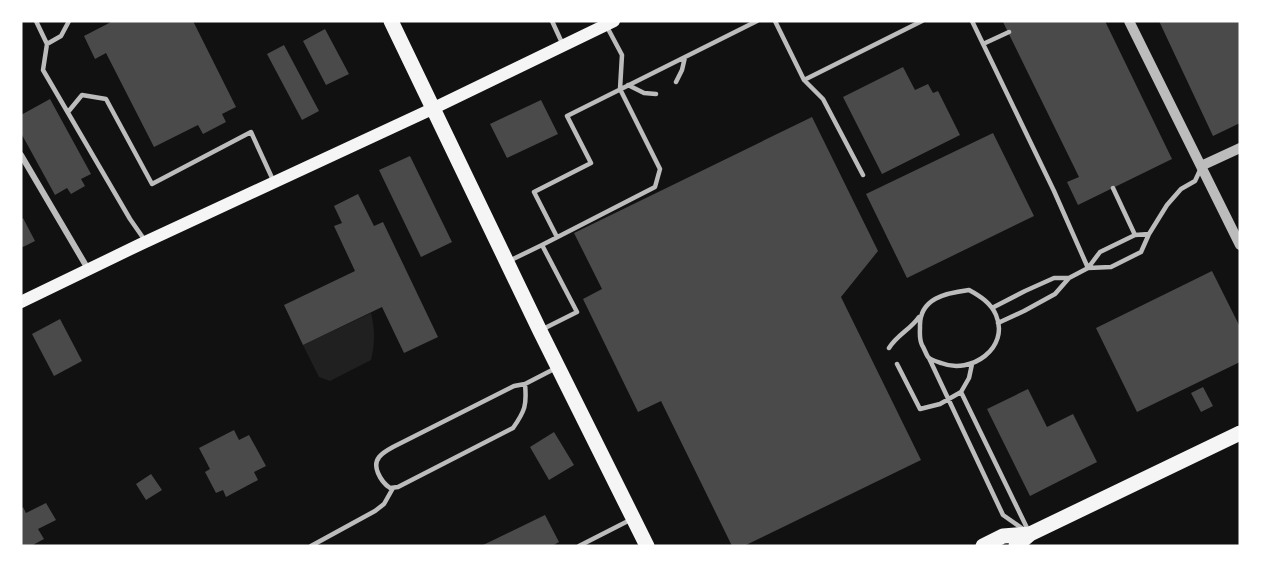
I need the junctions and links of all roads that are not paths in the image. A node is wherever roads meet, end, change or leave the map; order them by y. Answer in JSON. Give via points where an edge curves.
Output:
{"nodes":[{"id":1,"x":36,"y":21,"type":"edge"},
{"id":2,"x":69,"y":21,"type":"edge"},
{"id":3,"x":391,"y":21,"type":"edge"},
{"id":4,"x":552,"y":21,"type":"edge"},
{"id":5,"x":757,"y":21,"type":"edge"},
{"id":6,"x":775,"y":21,"type":"edge"},
{"id":7,"x":922,"y":21,"type":"edge"},
{"id":8,"x":972,"y":21,"type":"edge"},
{"id":9,"x":1129,"y":21,"type":"edge"},
{"id":10,"x":610,"y":23,"type":"edge"},
{"id":11,"x":1009,"y":32,"type":"dead end"},
{"id":12,"x":47,"y":44,"type":"junction"},
{"id":13,"x":983,"y":44,"type":"junction"},
{"id":14,"x":563,"y":45,"type":"junction"},
{"id":15,"x":685,"y":57,"type":"junction"},
{"id":16,"x":804,"y":80,"type":"junction"},
{"id":17,"x":676,"y":82,"type":"dead end"},
{"id":18,"x":628,"y":85,"type":"junction"},
{"id":19,"x":620,"y":89,"type":"junction"},
{"id":20,"x":656,"y":94,"type":"dead end"},
{"id":21,"x":432,"y":109,"type":"junction"},
{"id":22,"x":68,"y":112,"type":"junction"},
{"id":23,"x":1240,"y":148,"type":"edge"},
{"id":24,"x":21,"y":155,"type":"edge"},
{"id":25,"x":1202,"y":166,"type":"junction"},
{"id":26,"x":862,"y":175,"type":"dead end"},
{"id":27,"x":274,"y":183,"type":"junction"},
{"id":28,"x":1113,"y":188,"type":"dead end"},
{"id":29,"x":1149,"y":234,"type":"junction"},
{"id":30,"x":1135,"y":235,"type":"junction"},
{"id":31,"x":557,"y":237,"type":"junction"},
{"id":32,"x":146,"y":242,"type":"junction"},
{"id":33,"x":542,"y":244,"type":"junction"},
{"id":34,"x":1240,"y":245,"type":"edge"},
{"id":35,"x":507,"y":262,"type":"junction"},
{"id":36,"x":1088,"y":268,"type":"junction"},
{"id":37,"x":88,"y":269,"type":"junction"},
{"id":38,"x":1069,"y":278,"type":"junction"},
{"id":39,"x":21,"y":302,"type":"edge"},
{"id":40,"x":992,"y":308,"type":"junction"},
{"id":41,"x":919,"y":317,"type":"junction"},
{"id":42,"x":998,"y":323,"type":"junction"},
{"id":43,"x":540,"y":331,"type":"junction"},
{"id":44,"x":889,"y":348,"type":"dead end"},
{"id":45,"x":928,"y":357,"type":"junction"},
{"id":46,"x":897,"y":364,"type":"dead end"},
{"id":47,"x":972,"y":364,"type":"junction"},
{"id":48,"x":558,"y":367,"type":"junction"},
{"id":49,"x":525,"y":384,"type":"junction"},
{"id":50,"x":961,"y":392,"type":"junction"},
{"id":51,"x":948,"y":399,"type":"junction"},
{"id":52,"x":1240,"y":433,"type":"edge"},
{"id":53,"x":393,"y":488,"type":"junction"},
{"id":54,"x":634,"y":519,"type":"junction"},
{"id":55,"x":1030,"y":534,"type":"junction"},
{"id":56,"x":645,"y":545,"type":"edge"},
{"id":57,"x":311,"y":546,"type":"edge"},
{"id":58,"x":579,"y":546,"type":"edge"},
{"id":59,"x":983,"y":546,"type":"edge"},
{"id":60,"x":1016,"y":546,"type":"edge"}],
"edges":[{"from":1,"to":12,"type":"lane"},
{"from":2,"to":12,"type":"lane","via":[[61,36]]},
{"from":3,"to":21,"type":"main road"},
{"from":4,"to":14,"type":"lane"},
{"from":5,"to":15,"type":"lane"},
{"from":6,"to":16,"type":"lane"},
{"from":7,"to":16,"type":"lane"},
{"from":8,"to":13,"type":"lane"},
{"from":9,"to":25,"type":"street"},
{"from":10,"to":14,"type":"main road"},
{"from":10,"to":19,"type":"lane","via":[[622,54]]},
{"from":11,"to":13,"type":"lane"},
{"from":12,"to":22,"type":"lane","via":[[43,70]]},
{"from":13,"to":36,"type":"lane"},
{"from":14,"to":21,"type":"main road"},
{"from":15,"to":17,"type":"lane"},
{"from":15,"to":18,"type":"lane"},
{"from":16,"to":26,"type":"lane","via":[[823,99]]},
{"from":18,"to":19,"type":"lane"},
{"from":18,"to":20,"type":"lane"},
{"from":19,"to":31,"type":"lane","via":[[660,169],[655,188]]},
{"from":19,"to":31,"type":"lane","via":[[567,116],[591,163],[534,192]]},
{"from":21,"to":27,"type":"main road"},
{"from":21,"to":35,"type":"main road"},
{"from":22,"to":27,"type":"lane","via":[[82,95],[106,99],[152,184],[251,132]]},
{"from":22,"to":32,"type":"lane"},
{"from":23,"to":25,"type":"street"},
{"from":24,"to":37,"type":"street"},
{"from":25,"to":29,"type":"lane","via":[[1195,182],[1181,189]]},
{"from":25,"to":34,"type":"street"},
{"from":27,"to":32,"type":"main road"},
{"from":28,"to":30,"type":"lane"},
{"from":29,"to":30,"type":"lane"},
{"from":29,"to":36,"type":"lane","via":[[1141,252],[1111,267]]},
{"from":30,"to":36,"type":"lane","via":[[1100,252]]},
{"from":31,"to":33,"type":"lane"},
{"from":32,"to":37,"type":"main road"},
{"from":33,"to":35,"type":"lane"},
{"from":33,"to":43,"type":"lane","via":[[577,312]]},
{"from":35,"to":43,"type":"main road"},
{"from":36,"to":38,"type":"lane"},
{"from":37,"to":39,"type":"main road"},
{"from":38,"to":40,"type":"lane","via":[[1054,278]]},
{"from":38,"to":42,"type":"lane","via":[[1055,294]]},
{"from":40,"to":41,"type":"lane","via":[[969,290],[951,292],[935,298]]},
{"from":40,"to":42,"type":"lane"},
{"from":41,"to":44,"type":"lane"},
{"from":41,"to":45,"type":"lane","via":[[920,341]]},
{"from":42,"to":47,"type":"lane","via":[[995,343]]},
{"from":43,"to":48,"type":"main road"},
{"from":45,"to":47,"type":"lane","via":[[956,367]]},
{"from":45,"to":51,"type":"lane"},
{"from":46,"to":51,"type":"lane","via":[[920,409]]},
{"from":47,"to":50,"type":"lane"},
{"from":48,"to":49,"type":"lane"},
{"from":48,"to":54,"type":"main road"},
{"from":49,"to":53,"type":"lane","via":[[524,413],[513,428]]},
{"from":49,"to":53,"type":"lane","via":[[514,386],[381,454],[376,467],[385,485]]},
{"from":50,"to":51,"type":"lane"},
{"from":50,"to":55,"type":"lane"},
{"from":51,"to":55,"type":"lane","via":[[1003,515]]},
{"from":52,"to":55,"type":"main road"},
{"from":53,"to":57,"type":"lane","via":[[375,511]]},
{"from":54,"to":56,"type":"main road"},
{"from":54,"to":58,"type":"lane"},
{"from":55,"to":59,"type":"main road","via":[[1003,536]]},
{"from":55,"to":60,"type":"main road"}]}
